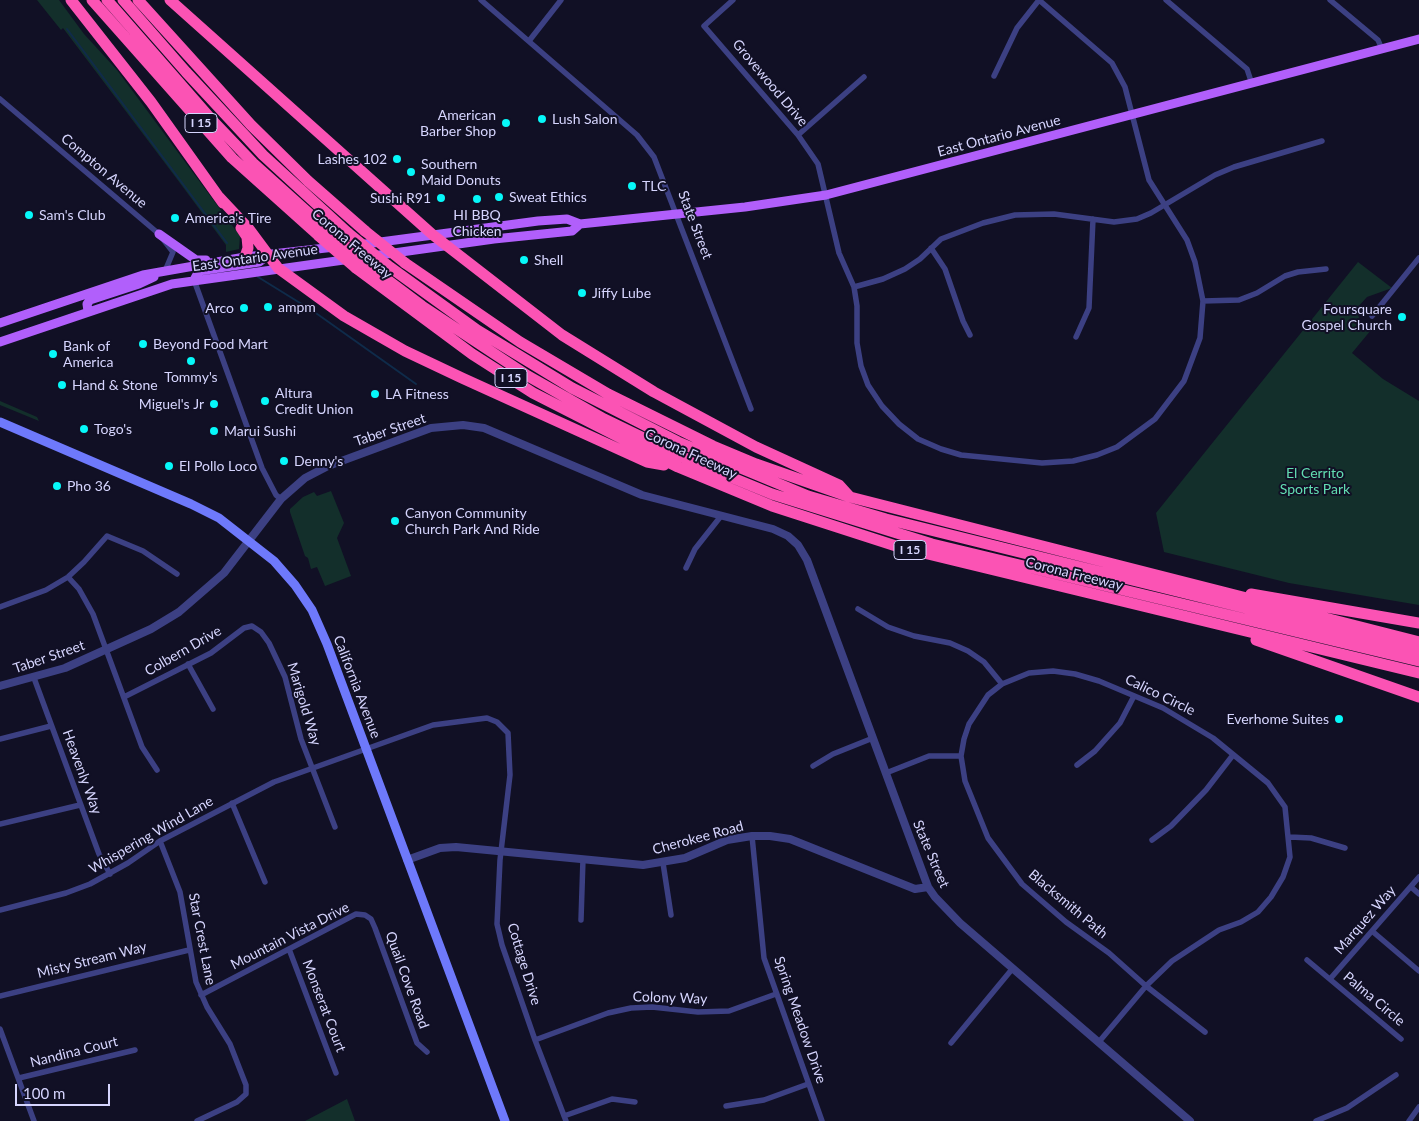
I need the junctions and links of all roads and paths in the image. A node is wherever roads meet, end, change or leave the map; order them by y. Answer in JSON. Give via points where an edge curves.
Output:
{"nodes":[{"id":1,"x":71,"y":0,"type":"edge"},
{"id":2,"x":92,"y":0,"type":"edge"},
{"id":3,"x":108,"y":0,"type":"edge"},
{"id":4,"x":123,"y":0,"type":"edge"},
{"id":5,"x":138,"y":0,"type":"edge"},
{"id":6,"x":170,"y":0,"type":"edge"},
{"id":7,"x":481,"y":0,"type":"edge"},
{"id":8,"x":562,"y":0,"type":"edge"},
{"id":9,"x":732,"y":0,"type":"edge"},
{"id":10,"x":1039,"y":0,"type":"edge"},
{"id":11,"x":1166,"y":0,"type":"edge"},
{"id":12,"x":1330,"y":0,"type":"edge"},
{"id":13,"x":1419,"y":39,"type":"edge"},
{"id":14,"x":529,"y":41,"type":"junction"},
{"id":15,"x":1382,"y":49,"type":"junction"},
{"id":16,"x":994,"y":76,"type":"dead end"},
{"id":17,"x":864,"y":77,"type":"dead end"},
{"id":18,"x":1252,"y":84,"type":"junction"},
{"id":19,"x":0,"y":99,"type":"edge"},
{"id":20,"x":1131,"y":115,"type":"junction"},
{"id":21,"x":798,"y":135,"type":"junction"},
{"id":22,"x":1322,"y":141,"type":"dead end"},
{"id":23,"x":826,"y":195,"type":"junction"},
{"id":24,"x":219,"y":197,"type":"junction"},
{"id":25,"x":1163,"y":205,"type":"junction"},
{"id":26,"x":677,"y":213,"type":"junction"},
{"id":27,"x":1093,"y":219,"type":"junction"},
{"id":28,"x":538,"y":221,"type":"junction"},
{"id":29,"x":580,"y":224,"type":"junction"},
{"id":30,"x":159,"y":234,"type":"junction"},
{"id":31,"x":433,"y":235,"type":"junction"},
{"id":32,"x":510,"y":237,"type":"junction"},
{"id":33,"x":447,"y":245,"type":"junction"},
{"id":34,"x":931,"y":248,"type":"junction"},
{"id":35,"x":268,"y":255,"type":"junction"},
{"id":36,"x":245,"y":257,"type":"junction"},
{"id":37,"x":1419,"y":258,"type":"edge"},
{"id":38,"x":223,"y":261,"type":"junction"},
{"id":39,"x":278,"y":268,"type":"junction"},
{"id":40,"x":1326,"y":269,"type":"dead end"},
{"id":41,"x":162,"y":271,"type":"junction"},
{"id":42,"x":194,"y":280,"type":"junction"},
{"id":43,"x":854,"y":287,"type":"junction"},
{"id":44,"x":1203,"y":301,"type":"junction"},
{"id":45,"x":88,"y":311,"type":"junction"},
{"id":46,"x":1372,"y":316,"type":"dead end"},
{"id":47,"x":0,"y":323,"type":"edge"},
{"id":48,"x":970,"y":335,"type":"dead end"},
{"id":49,"x":1076,"y":337,"type":"dead end"},
{"id":50,"x":0,"y":342,"type":"edge"},
{"id":51,"x":751,"y":409,"type":"dead end"},
{"id":52,"x":0,"y":422,"type":"edge"},
{"id":53,"x":678,"y":467,"type":"junction"},
{"id":54,"x":850,"y":497,"type":"junction"},
{"id":55,"x":281,"y":499,"type":"junction"},
{"id":56,"x":721,"y":516,"type":"junction"},
{"id":57,"x":788,"y":536,"type":"joint"},
{"id":58,"x":250,"y":541,"type":"junction"},
{"id":59,"x":686,"y":568,"type":"dead end"},
{"id":60,"x":177,"y":574,"type":"dead end"},
{"id":61,"x":68,"y":577,"type":"junction"},
{"id":62,"x":1159,"y":577,"type":"junction"},
{"id":63,"x":0,"y":607,"type":"edge"},
{"id":64,"x":1149,"y":608,"type":"junction"},
{"id":65,"x":858,"y":609,"type":"dead end"},
{"id":66,"x":1419,"y":623,"type":"edge"},
{"id":67,"x":252,"y":626,"type":"joint"},
{"id":68,"x":1419,"y":642,"type":"edge"},
{"id":69,"x":1341,"y":644,"type":"junction"},
{"id":70,"x":107,"y":650,"type":"junction"},
{"id":71,"x":1419,"y":651,"type":"edge"},
{"id":72,"x":1419,"y":662,"type":"edge"},
{"id":73,"x":188,"y":664,"type":"junction"},
{"id":74,"x":1419,"y":666,"type":"edge"},
{"id":75,"x":1419,"y":673,"type":"edge"},
{"id":76,"x":34,"y":678,"type":"junction"},
{"id":77,"x":1002,"y":684,"type":"junction"},
{"id":78,"x":0,"y":686,"type":"edge"},
{"id":79,"x":1134,"y":696,"type":"junction"},
{"id":80,"x":1419,"y":697,"type":"edge"},
{"id":81,"x":124,"y":698,"type":"junction"},
{"id":82,"x":213,"y":709,"type":"dead end"},
{"id":83,"x":497,"y":722,"type":"joint"},
{"id":84,"x":51,"y":726,"type":"junction"},
{"id":85,"x":873,"y":738,"type":"junction"},
{"id":86,"x":0,"y":739,"type":"edge"},
{"id":87,"x":366,"y":748,"type":"junction"},
{"id":88,"x":1233,"y":755,"type":"junction"},
{"id":89,"x":961,"y":756,"type":"junction"},
{"id":90,"x":1078,"y":765,"type":"dead end"},
{"id":91,"x":813,"y":766,"type":"dead end"},
{"id":92,"x":312,"y":768,"type":"junction"},
{"id":93,"x":157,"y":770,"type":"dead end"},
{"id":94,"x":886,"y":773,"type":"junction"},
{"id":95,"x":232,"y":803,"type":"junction"},
{"id":96,"x":80,"y":805,"type":"junction"},
{"id":97,"x":0,"y":824,"type":"edge"},
{"id":98,"x":336,"y":827,"type":"dead end"},
{"id":99,"x":752,"y":836,"type":"junction"},
{"id":100,"x":1290,"y":837,"type":"junction"},
{"id":101,"x":160,"y":840,"type":"junction"},
{"id":102,"x":1152,"y":840,"type":"dead end"},
{"id":103,"x":1345,"y":848,"type":"dead end"},
{"id":104,"x":501,"y":851,"type":"junction"},
{"id":105,"x":583,"y":859,"type":"junction"},
{"id":106,"x":407,"y":860,"type":"junction"},
{"id":107,"x":663,"y":863,"type":"junction"},
{"id":108,"x":110,"y":874,"type":"junction"},
{"id":109,"x":1419,"y":877,"type":"edge"},
{"id":110,"x":265,"y":882,"type":"dead end"},
{"id":111,"x":928,"y":887,"type":"junction"},
{"id":112,"x":1411,"y":887,"type":"junction"},
{"id":113,"x":1419,"y":894,"type":"edge"},
{"id":114,"x":0,"y":910,"type":"edge"},
{"id":115,"x":364,"y":915,"type":"joint"},
{"id":116,"x":671,"y":915,"type":"dead end"},
{"id":117,"x":581,"y":920,"type":"dead end"},
{"id":118,"x":1372,"y":931,"type":"junction"},
{"id":119,"x":288,"y":949,"type":"junction"},
{"id":120,"x":190,"y":950,"type":"junction"},
{"id":121,"x":1307,"y":960,"type":"dead end"},
{"id":122,"x":1013,"y":968,"type":"junction"},
{"id":123,"x":1419,"y":972,"type":"edge"},
{"id":124,"x":1330,"y":979,"type":"junction"},
{"id":125,"x":1146,"y":986,"type":"junction"},
{"id":126,"x":776,"y":994,"type":"junction"},
{"id":127,"x":201,"y":995,"type":"junction"},
{"id":128,"x":0,"y":996,"type":"edge"},
{"id":129,"x":0,"y":1029,"type":"edge"},
{"id":130,"x":1205,"y":1032,"type":"dead end"},
{"id":131,"x":1401,"y":1039,"type":"dead end"},
{"id":132,"x":535,"y":1040,"type":"junction"},
{"id":133,"x":951,"y":1043,"type":"dead end"},
{"id":134,"x":1098,"y":1043,"type":"junction"},
{"id":135,"x":135,"y":1050,"type":"dead end"},
{"id":136,"x":427,"y":1052,"type":"dead end"},
{"id":137,"x":336,"y":1073,"type":"dead end"},
{"id":138,"x":1396,"y":1075,"type":"dead end"},
{"id":139,"x":19,"y":1078,"type":"junction"},
{"id":140,"x":808,"y":1084,"type":"junction"},
{"id":141,"x":635,"y":1102,"type":"dead end"},
{"id":142,"x":726,"y":1106,"type":"dead end"},
{"id":143,"x":1419,"y":1107,"type":"edge"},
{"id":144,"x":565,"y":1119,"type":"edge"},
{"id":145,"x":34,"y":1121,"type":"edge"},
{"id":146,"x":196,"y":1121,"type":"edge"},
{"id":147,"x":505,"y":1121,"type":"edge"},
{"id":148,"x":822,"y":1121,"type":"edge"},
{"id":149,"x":1190,"y":1121,"type":"edge"},
{"id":150,"x":1316,"y":1121,"type":"edge"},
{"id":151,"x":1409,"y":1121,"type":"edge"}],
"edges":[{"from":1,"to":24,"type":"highway","via":[[151,102]]},
{"from":2,"to":53,"type":"highway","name":"Corona Freeway","number":"I 15","bridge":true,"via":[[232,158],[356,268],[472,354],[533,393]]},
{"from":3,"to":69,"type":"highway","bridge":true,"via":[[246,156],[370,266],[422,306],[528,376],[618,426],[772,494],[932,544]]},
{"from":4,"to":71,"type":"highway","bridge":true,"via":[[263,155],[387,265],[477,330],[572,388],[678,442],[808,496],[904,524]]},
{"from":5,"to":54,"type":"highway","name":"Corona Freeway","number":"I 15","bridge":true,"via":[[251,125],[308,181],[405,263],[520,342],[608,394],[722,449]]},
{"from":6,"to":31,"type":"highway"},
{"from":7,"to":14,"type":"street","name":"State Street"},
{"from":8,"to":14,"type":"street"},
{"from":9,"to":21,"type":"street","name":"Grovewood Drive","via":[[704,26]]},
{"from":10,"to":16,"type":"street","via":[[1017,28]]},
{"from":10,"to":20,"type":"street","name":"Grovewood Drive","via":[[1112,63],[1124,88]]},
{"from":11,"to":18,"type":"street","via":[[1247,69]]},
{"from":12,"to":15,"type":"street","via":[[1378,40]]},
{"from":13,"to":15,"type":"main road","name":"East Ontario Avenue"},
{"from":14,"to":26,"type":"street","name":"State Street","via":[[637,135],[654,157]]},
{"from":15,"to":18,"type":"main road","name":"East Ontario Avenue"},
{"from":17,"to":21,"type":"street"},
{"from":18,"to":20,"type":"main road","name":"East Ontario Avenue"},
{"from":19,"to":30,"type":"street","name":"Compton Avenue"},
{"from":20,"to":23,"type":"main road","name":"East Ontario Avenue"},
{"from":20,"to":25,"type":"street","name":"Grovewood Drive","via":[[1149,180]]},
{"from":21,"to":23,"type":"street","name":"Grovewood Drive","via":[[818,164]]},
{"from":22,"to":25,"type":"street","via":[[1234,167]]},
{"from":23,"to":26,"type":"main road","name":"East Ontario Avenue"},
{"from":23,"to":43,"type":"street","name":"Grovewood Drive","via":[[839,253]]},
{"from":24,"to":35,"type":"highway"},
{"from":24,"to":36,"type":"highway","via":[[247,237]]},
{"from":25,"to":27,"type":"street","via":[[1137,219],[1114,222]]},
{"from":25,"to":44,"type":"street","name":"Grovewood Drive","via":[[1188,240]]},
{"from":26,"to":29,"type":"main road","name":"East Ontario Avenue"},
{"from":26,"to":51,"type":"street","name":"State Street"},
{"from":27,"to":34,"type":"street","via":[[1054,214],[1015,215],[954,233]]},
{"from":27,"to":49,"type":"street","via":[[1089,308]]},
{"from":28,"to":29,"type":"main road","name":"East Ontario Avenue","via":[[567,219]]},
{"from":28,"to":31,"type":"main road","name":"East Ontario Avenue"},
{"from":28,"to":32,"type":"main road","via":[[534,230]]},
{"from":29,"to":32,"type":"main road","name":"East Ontario Avenue","via":[[572,231]]},
{"from":30,"to":38,"type":"main road","via":[[196,260]]},
{"from":30,"to":41,"type":"street","name":"Compton Avenue","via":[[173,252]]},
{"from":31,"to":33,"type":"highway"},
{"from":31,"to":35,"type":"main road","name":"East Ontario Avenue"},
{"from":32,"to":33,"type":"main road","name":"East Ontario Avenue"},
{"from":33,"to":39,"type":"main road","name":"East Ontario Avenue"},
{"from":33,"to":54,"type":"highway","via":[[562,335],[654,392],[756,447],[838,485]]},
{"from":34,"to":43,"type":"street","via":[[905,269]]},
{"from":34,"to":48,"type":"street","via":[[945,269],[962,321]]},
{"from":35,"to":36,"type":"main road","name":"East Ontario Avenue"},
{"from":35,"to":39,"type":"highway"},
{"from":35,"to":42,"type":"main road","via":[[259,262],[199,271]]},
{"from":36,"to":38,"type":"main road","name":"East Ontario Avenue"},
{"from":37,"to":46,"type":"street"},
{"from":38,"to":41,"type":"main road","name":"East Ontario Avenue"},
{"from":39,"to":42,"type":"main road","name":"East Ontario Avenue"},
{"from":39,"to":53,"type":"highway","via":[[344,316],[405,351],[647,462]]},
{"from":40,"to":44,"type":"street","via":[[1285,276],[1240,300]]},
{"from":41,"to":45,"type":"main road","via":[[139,284],[90,300]]},
{"from":41,"to":47,"type":"main road","name":"East Ontario Avenue"},
{"from":42,"to":45,"type":"main road","name":"East Ontario Avenue"},
{"from":42,"to":55,"type":"street","via":[[262,468]]},
{"from":43,"to":44,"type":"street","name":"Grovewood Drive","via":[[857,343],[868,385],[899,424],[918,439],[961,455],[1042,463],[1097,455],[1117,447],[1155,419],[1184,381],[1200,338]]},
{"from":45,"to":50,"type":"main road","name":"East Ontario Avenue"},
{"from":52,"to":58,"type":"main road","name":"California Avenue","via":[[191,504],[219,518]]},
{"from":53,"to":64,"type":"highway","name":"Corona Freeway","number":"I 15","via":[[780,509],[899,547]]},
{"from":54,"to":62,"type":"highway","name":"Corona Freeway","number":"I 15"},
{"from":55,"to":56,"type":"street","name":"Taber Street","via":[[306,478],[328,466],[423,430],[464,425],[484,428],[642,495]]},
{"from":55,"to":58,"type":"street","name":"Taber Street"},
{"from":56,"to":57,"type":"street","name":"Taber Street"},
{"from":56,"to":59,"type":"street"},
{"from":57,"to":85,"type":"street","name":"State Street","via":[[808,560]]},
{"from":58,"to":70,"type":"street","name":"Taber Street","via":[[224,573],[179,612]]},
{"from":58,"to":87,"type":"main road","name":"California Avenue","via":[[279,567],[312,610]]},
{"from":60,"to":61,"type":"street","via":[[143,550],[107,536]]},
{"from":61,"to":63,"type":"street","via":[[46,590]]},
{"from":61,"to":70,"type":"street","via":[[85,599]]},
{"from":62,"to":66,"type":"highway"},
{"from":62,"to":68,"type":"highway","name":"Corona Freeway","number":"I 15"},
{"from":64,"to":75,"type":"highway","name":"Corona Freeway","number":"I 15"},
{"from":64,"to":80,"type":"highway","via":[[1274,646]]},
{"from":65,"to":77,"type":"street","via":[[888,627],[968,650],[984,662]]},
{"from":67,"to":73,"type":"street","name":"Colbern Drive"},
{"from":67,"to":92,"type":"street","name":"Marigold Way","via":[[269,643],[285,676],[294,717]]},
{"from":69,"to":72,"type":"highway"},
{"from":69,"to":74,"type":"highway"},
{"from":70,"to":76,"type":"street","name":"Taber Street"},
{"from":70,"to":81,"type":"street"},
{"from":73,"to":81,"type":"street","name":"Colbern Drive"},
{"from":73,"to":82,"type":"street"},
{"from":76,"to":78,"type":"street","name":"Taber Street"},
{"from":76,"to":84,"type":"street","name":"Heavenly Way"},
{"from":77,"to":79,"type":"street","name":"Calico Circle","via":[[1028,673],[1053,671],[1099,681]]},
{"from":77,"to":89,"type":"street","name":"Blacksmith Path","via":[[978,707],[969,724]]},
{"from":79,"to":88,"type":"street","name":"Calico Circle","via":[[1191,724]]},
{"from":79,"to":90,"type":"street","via":[[1120,723]]},
{"from":81,"to":93,"type":"street","via":[[142,747]]},
{"from":83,"to":87,"type":"street","name":"Whispering Wind Lane","via":[[487,718],[433,725]]},
{"from":83,"to":104,"type":"street","name":"Cottage Drive","via":[[508,733],[510,775]]},
{"from":84,"to":86,"type":"street"},
{"from":84,"to":96,"type":"street","name":"Heavenly Way"},
{"from":85,"to":91,"type":"street"},
{"from":85,"to":94,"type":"street","name":"State Street"},
{"from":87,"to":92,"type":"street","name":"Whispering Wind Lane"},
{"from":87,"to":106,"type":"main road","name":"California Avenue"},
{"from":88,"to":100,"type":"street","name":"Calico Circle","via":[[1268,783],[1285,807]]},
{"from":88,"to":102,"type":"street","via":[[1206,790],[1171,826]]},
{"from":89,"to":94,"type":"street","via":[[929,756]]},
{"from":89,"to":125,"type":"street","name":"Blacksmith Path","via":[[974,808],[1004,862],[1022,884]]},
{"from":92,"to":95,"type":"street","name":"Whispering Wind Lane"},
{"from":92,"to":98,"type":"street","name":"Marigold Way"},
{"from":94,"to":111,"type":"street","name":"State Street"},
{"from":95,"to":101,"type":"street","name":"Whispering Wind Lane"},
{"from":95,"to":110,"type":"street"},
{"from":96,"to":97,"type":"street"},
{"from":96,"to":108,"type":"street","name":"Heavenly Way"},
{"from":99,"to":107,"type":"street","name":"Cherokee Road","via":[[727,840]]},
{"from":99,"to":111,"type":"street","name":"Cherokee Road","via":[[790,839],[915,889]]},
{"from":99,"to":126,"type":"street","name":"Spring Meadow Drive","via":[[764,958]]},
{"from":100,"to":103,"type":"street","via":[[1311,838]]},
{"from":100,"to":125,"type":"street","name":"Calico Circle","via":[[1290,857],[1283,877],[1258,912],[1199,942]]},
{"from":101,"to":108,"type":"street","name":"Whispering Wind Lane"},
{"from":101,"to":120,"type":"street","name":"Star Crest Lane","via":[[180,892]]},
{"from":104,"to":105,"type":"street","name":"Cherokee Road"},
{"from":104,"to":106,"type":"street","name":"Cherokee Road","via":[[440,848]]},
{"from":104,"to":132,"type":"street","name":"Cottage Drive","via":[[498,924],[502,945]]},
{"from":105,"to":107,"type":"street","name":"Cherokee Road","via":[[643,865]]},
{"from":105,"to":117,"type":"street"},
{"from":106,"to":147,"type":"main road","name":"California Avenue"},
{"from":107,"to":116,"type":"street"},
{"from":108,"to":114,"type":"street","name":"Whispering Wind Lane","via":[[66,893]]},
{"from":109,"to":112,"type":"street","name":"Marquez Way"},
{"from":111,"to":122,"type":"street","name":"State Street","via":[[960,923]]},
{"from":112,"to":113,"type":"street"},
{"from":112,"to":118,"type":"street","name":"Marquez Way"},
{"from":115,"to":119,"type":"street","name":"Mountain Vista Drive","via":[[356,914]]},
{"from":115,"to":136,"type":"street","name":"Quail Cove Road","via":[[375,928],[417,1043]]},
{"from":118,"to":123,"type":"street"},
{"from":118,"to":124,"type":"street","name":"Marquez Way"},
{"from":119,"to":127,"type":"street","name":"Mountain Vista Drive"},
{"from":119,"to":137,"type":"street","name":"Monserat Court"},
{"from":120,"to":127,"type":"street","name":"Star Crest Lane"},
{"from":120,"to":128,"type":"street","name":"Misty Stream Way"},
{"from":121,"to":124,"type":"street","name":"Palma Circle"},
{"from":122,"to":133,"type":"street"},
{"from":122,"to":134,"type":"street","name":"State Street"},
{"from":124,"to":131,"type":"street","name":"Palma Circle"},
{"from":125,"to":130,"type":"street","name":"Blacksmith Path"},
{"from":125,"to":134,"type":"street","name":"Calico Circle"},
{"from":126,"to":132,"type":"street","name":"Colony Way","via":[[729,1011],[698,1012],[652,1007],[608,1012]]},
{"from":126,"to":140,"type":"street","name":"Spring Meadow Drive"},
{"from":127,"to":146,"type":"street","name":"Star Crest Lane","via":[[230,1044],[246,1085],[246,1094],[237,1102]]},
{"from":129,"to":139,"type":"street"},
{"from":132,"to":144,"type":"street","name":"Cottage Drive"},
{"from":134,"to":149,"type":"street","name":"State Street"},
{"from":135,"to":139,"type":"street","name":"Nandina Court"},
{"from":138,"to":150,"type":"street","via":[[1356,1102]]},
{"from":139,"to":145,"type":"street"},
{"from":140,"to":142,"type":"street","via":[[764,1100]]},
{"from":140,"to":148,"type":"street","name":"Spring Meadow Drive"},
{"from":141,"to":144,"type":"street","via":[[612,1099]]},
{"from":143,"to":151,"type":"street"}]}
